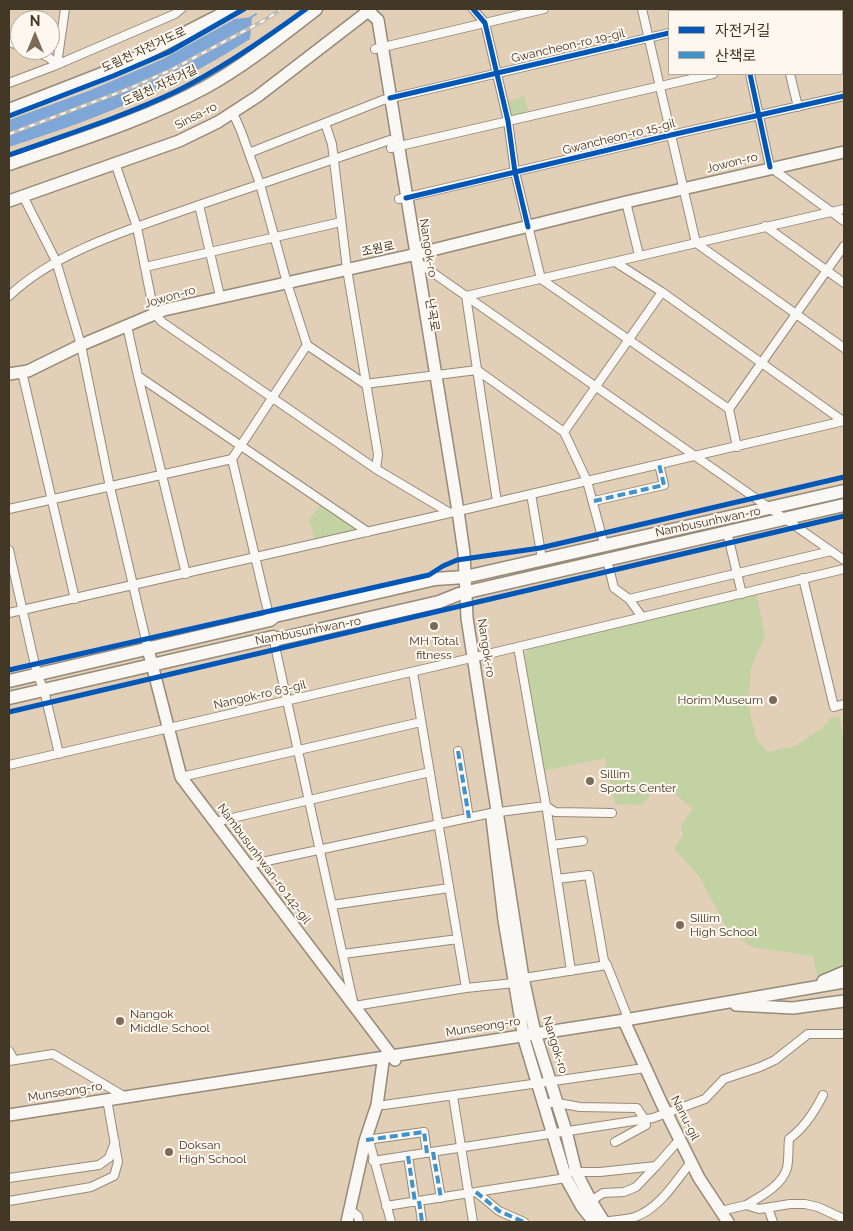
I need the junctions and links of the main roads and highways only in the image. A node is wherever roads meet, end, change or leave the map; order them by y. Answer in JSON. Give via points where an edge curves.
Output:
{"nodes":[{"id":1,"x":232,"y":9,"type":"edge"},
{"id":2,"x":316,"y":9,"type":"edge"},
{"id":3,"x":365,"y":11,"type":"edge"},
{"id":4,"x":9,"y":110,"type":"edge"},
{"id":5,"x":844,"y":152,"type":"edge"},
{"id":6,"x":9,"y":164,"type":"edge"},
{"id":7,"x":17,"y":198,"type":"edge"},
{"id":8,"x":9,"y":210,"type":"edge"},
{"id":9,"x":413,"y":257,"type":"junction"},
{"id":10,"x":346,"y":269,"type":"joint"},
{"id":11,"x":9,"y":374,"type":"edge"},
{"id":12,"x":432,"y":375,"type":"joint"},
{"id":13,"x":844,"y":491,"type":"edge"},
{"id":14,"x":844,"y":506,"type":"edge"},
{"id":15,"x":462,"y":577,"type":"junction"},
{"id":16,"x":461,"y":594,"type":"junction"},
{"id":17,"x":148,"y":649,"type":"junction"},
{"id":18,"x":152,"y":665,"type":"junction"},
{"id":19,"x":9,"y":681,"type":"edge"},
{"id":20,"x":9,"y":698,"type":"edge"},
{"id":21,"x":844,"y":972,"type":"edge"},
{"id":22,"x":518,"y":981,"type":"junction"},
{"id":23,"x":844,"y":982,"type":"edge"},
{"id":24,"x":800,"y":990,"type":"junction"},
{"id":25,"x":844,"y":990,"type":"edge"},
{"id":26,"x":844,"y":1001,"type":"edge"},
{"id":27,"x":734,"y":1005,"type":"junction"},
{"id":28,"x":625,"y":1021,"type":"junction"},
{"id":29,"x":536,"y":1034,"type":"junction"},
{"id":30,"x":524,"y":1037,"type":"junction"},
{"id":31,"x":390,"y":1059,"type":"junction"},
{"id":32,"x":128,"y":1100,"type":"junction"},
{"id":33,"x":9,"y":1115,"type":"edge"},
{"id":34,"x":9,"y":1121,"type":"edge"},
{"id":35,"x":569,"y":1174,"type":"junction"},
{"id":36,"x":586,"y":1204,"type":"junction"},
{"id":37,"x":724,"y":1219,"type":"edge"},
{"id":38,"x":347,"y":1222,"type":"edge"},
{"id":39,"x":594,"y":1222,"type":"edge"},
{"id":40,"x":604,"y":1222,"type":"edge"}],
"edges":[{"from":1,"to":4,"type":"main road","via":[[117,68]]},
{"from":2,"to":6,"type":"main road","via":[[236,69],[175,103],[126,124]]},
{"from":3,"to":7,"type":"main road","name":"Sinsa-ro","via":[[258,96],[218,122],[179,141]]},
{"from":3,"to":9,"type":"main road","name":"난곡로","via":[[378,20],[378,48]]},
{"from":5,"to":9,"type":"main road","name":"Jowon-ro","via":[[626,202]]},
{"from":7,"to":8,"type":"main road"},
{"from":9,"to":10,"type":"main road","name":"조원로"},
{"from":9,"to":12,"type":"main road","name":"난곡로"},
{"from":10,"to":11,"type":"main road","name":"Jowon-ro","via":[[154,313],[22,372]]},
{"from":12,"to":15,"type":"main road","name":"Nangok-ro","via":[[454,512],[464,553]]},
{"from":13,"to":15,"type":"main road","name":"Nambusunhwan-ro"},
{"from":14,"to":16,"type":"main road","name":"Nambusunhwan-ro"},
{"from":15,"to":16,"type":"main road","name":"Nangok-ro"},
{"from":15,"to":17,"type":"main road","name":"Nambusunhwan-ro","via":[[425,581]]},
{"from":16,"to":18,"type":"main road","name":"Nambusunhwan-ro","via":[[440,602],[279,639],[273,637]]},
{"from":16,"to":22,"type":"main road","name":"Nangok-ro"},
{"from":17,"to":18,"type":"main road","name":"Nambusunhwan-ro 142-gil"},
{"from":17,"to":19,"type":"main road","name":"Nambusunhwan-ro"},
{"from":18,"to":20,"type":"main road","name":"Nambusunhwan-ro"},
{"from":18,"to":31,"type":"main road","name":"Nambusunhwan-ro 142-gil","via":[[181,777],[354,1006]]},
{"from":21,"to":24,"type":"main road"},
{"from":22,"to":29,"type":"main road","name":"Nangok-ro"},
{"from":22,"to":30,"type":"main road","name":"Nangok-ro"},
{"from":23,"to":24,"type":"main road","name":"Munseong-ro"},
{"from":24,"to":28,"type":"main road","name":"Munseong-ro"},
{"from":25,"to":27,"type":"main road","name":"Munseong-ro"},
{"from":26,"to":27,"type":"main road","via":[[793,1008]]},
{"from":27,"to":28,"type":"main road","name":"Munseong-ro"},
{"from":28,"to":29,"type":"main road","name":"Munseong-ro"},
{"from":28,"to":37,"type":"main road","name":"Nanu-gil","via":[[667,1114]]},
{"from":29,"to":30,"type":"main road","name":"Munseong-ro"},
{"from":29,"to":35,"type":"main road","name":"Nangok-ro","via":[[566,1131]]},
{"from":30,"to":31,"type":"main road","name":"Munseong-ro"},
{"from":30,"to":35,"type":"main road","name":"Nangok-ro"},
{"from":31,"to":32,"type":"main road","name":"Munseong-ro"},
{"from":31,"to":38,"type":"main road"},
{"from":32,"to":33,"type":"main road","name":"Munseong-ro"},
{"from":32,"to":34,"type":"main road","name":"Munseong-ro"},
{"from":35,"to":36,"type":"main road","name":"Nangok-ro"},
{"from":36,"to":39,"type":"main road","name":"Nangok-ro"},
{"from":36,"to":40,"type":"main road","name":"Nangok-ro"}]}
